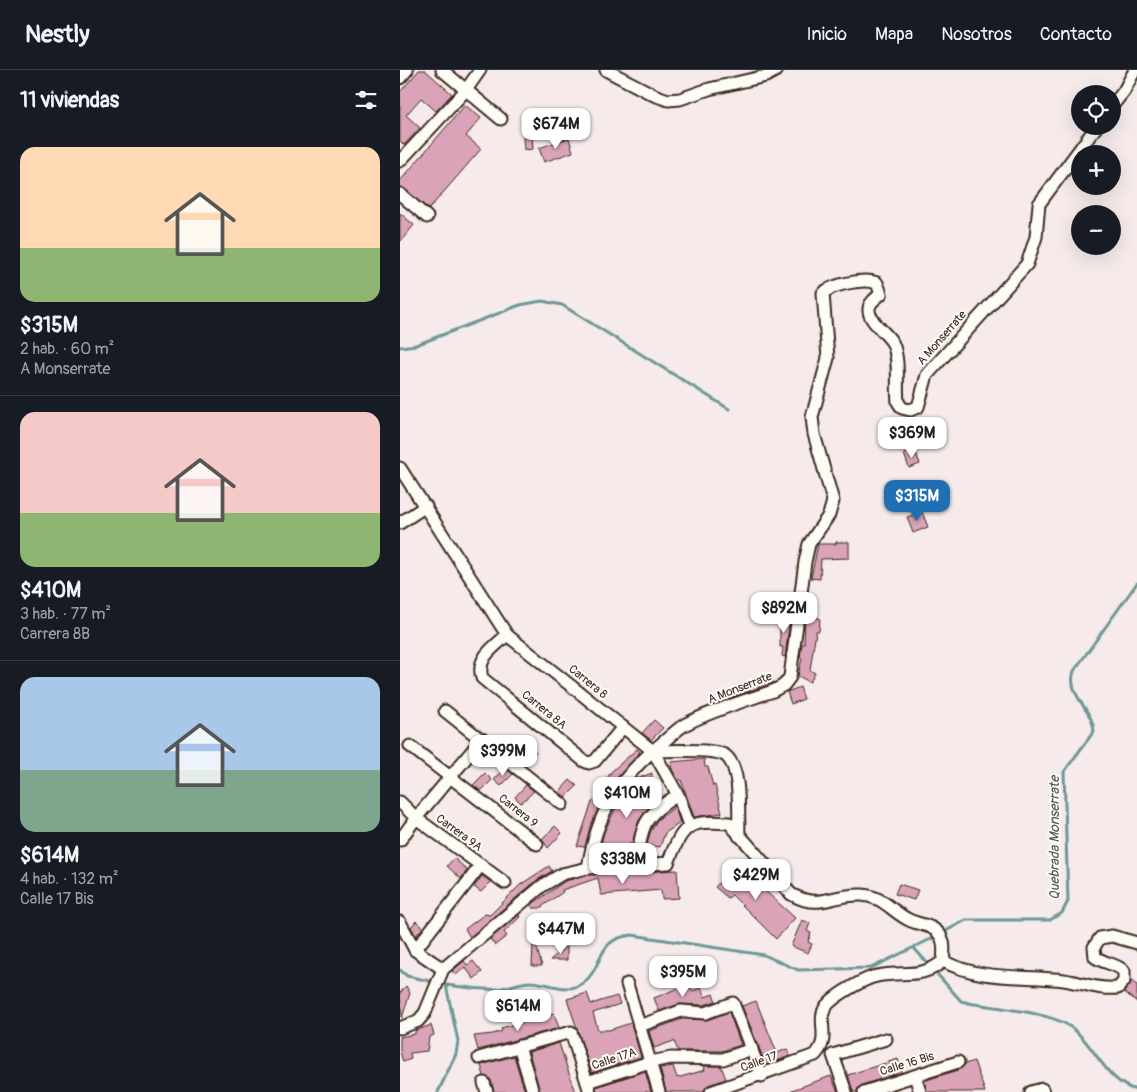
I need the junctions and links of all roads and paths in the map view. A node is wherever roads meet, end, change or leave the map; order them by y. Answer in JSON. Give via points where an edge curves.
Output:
{"nodes":[{"id":1,"x":442,"y":70,"type":"edge"},
{"id":2,"x":480,"y":70,"type":"edge"},
{"id":3,"x":606,"y":70,"type":"edge"},
{"id":4,"x":777,"y":70,"type":"edge"},
{"id":5,"x":1135,"y":70,"type":"edge"},
{"id":6,"x":466,"y":90,"type":"junction"},
{"id":7,"x":1121,"y":94,"type":"edge"},
{"id":8,"x":501,"y":119,"type":"dead end"},
{"id":9,"x":1090,"y":135,"type":"edge"},
{"id":10,"x":400,"y":161,"type":"edge"},
{"id":11,"x":400,"y":194,"type":"edge"},
{"id":12,"x":427,"y":217,"type":"dead end"},
{"id":13,"x":400,"y":468,"type":"edge"},
{"id":14,"x":426,"y":506,"type":"junction"},
{"id":15,"x":400,"y":523,"type":"edge"},
{"id":16,"x":507,"y":635,"type":"junction"},
{"id":17,"x":446,"y":710,"type":"dead end"},
{"id":18,"x":623,"y":728,"type":"junction"},
{"id":19,"x":482,"y":739,"type":"junction"},
{"id":20,"x":410,"y":746,"type":"dead end"},
{"id":21,"x":653,"y":751,"type":"junction"},
{"id":22,"x":452,"y":777,"type":"junction"},
{"id":23,"x":678,"y":795,"type":"junction"},
{"id":24,"x":400,"y":802,"type":"edge"},
{"id":25,"x":562,"y":804,"type":"dead end"},
{"id":26,"x":416,"y":818,"type":"junction"},
{"id":27,"x":690,"y":825,"type":"junction"},
{"id":28,"x":739,"y":836,"type":"junction"},
{"id":29,"x":400,"y":840,"type":"edge"},
{"id":30,"x":537,"y":844,"type":"dead end"},
{"id":31,"x":638,"y":864,"type":"junction"},
{"id":32,"x":480,"y":865,"type":"junction"},
{"id":33,"x":588,"y":868,"type":"junction"},
{"id":34,"x":505,"y":883,"type":"dead end"},
{"id":35,"x":400,"y":922,"type":"edge"},
{"id":36,"x":1137,"y":943,"type":"edge"},
{"id":37,"x":415,"y":950,"type":"junction"},
{"id":38,"x":943,"y":961,"type":"junction"},
{"id":39,"x":441,"y":972,"type":"junction"},
{"id":40,"x":627,"y":984,"type":"dead end"},
{"id":41,"x":639,"y":1026,"type":"junction"},
{"id":42,"x":400,"y":1028,"type":"edge"},
{"id":43,"x":886,"y":1039,"type":"dead end"},
{"id":44,"x":519,"y":1046,"type":"junction"},
{"id":45,"x":752,"y":1049,"type":"junction"},
{"id":46,"x":479,"y":1058,"type":"dead end"},
{"id":47,"x":650,"y":1062,"type":"junction"},
{"id":48,"x":958,"y":1062,"type":"dead end"},
{"id":49,"x":762,"y":1076,"type":"junction"},
{"id":50,"x":915,"y":1076,"type":"junction"},
{"id":51,"x":588,"y":1087,"type":"edge"},
{"id":52,"x":534,"y":1092,"type":"edge"},
{"id":53,"x":659,"y":1092,"type":"edge"},
{"id":54,"x":712,"y":1092,"type":"edge"},
{"id":55,"x":846,"y":1092,"type":"edge"},
{"id":56,"x":864,"y":1092,"type":"edge"},
{"id":57,"x":920,"y":1092,"type":"edge"}],
"edges":[{"from":1,"to":6,"type":"street"},
{"from":2,"to":6,"type":"street"},
{"from":3,"to":4,"type":"street","via":[[668,100],[766,76]]},
{"from":5,"to":7,"type":"street"},
{"from":6,"to":8,"type":"street"},
{"from":6,"to":10,"type":"street"},
{"from":9,"to":21,"type":"street","name":"A Monserrate","via":[[1039,204],[1036,237],[1027,264],[927,375],[918,407],[902,408],[898,402],[893,344],[872,318],[869,309],[881,294],[877,283],[871,281],[829,288],[823,293],[828,358],[812,417],[833,501],[829,515],[809,544],[790,677],[784,686],[685,724]]},
{"from":11,"to":12,"type":"street"},
{"from":13,"to":14,"type":"street"},
{"from":14,"to":15,"type":"street"},
{"from":14,"to":16,"type":"street","name":"Carrera 8"},
{"from":16,"to":18,"type":"street","name":"Carrera 8"},
{"from":16,"to":18,"type":"street","name":"Carrera 8A","via":[[481,659],[482,678],[589,763],[595,761]]},
{"from":17,"to":19,"type":"street"},
{"from":18,"to":21,"type":"street","name":"Carrera 8"},
{"from":19,"to":22,"type":"street"},
{"from":19,"to":25,"type":"street"},
{"from":20,"to":22,"type":"street","name":"Carrera 9"},
{"from":21,"to":23,"type":"street"},
{"from":21,"to":28,"type":"street","via":[[725,755],[736,776]]},
{"from":21,"to":33,"type":"street","via":[[618,786],[608,802],[592,842]]},
{"from":22,"to":26,"type":"street"},
{"from":22,"to":30,"type":"street","name":"Carrera 9"},
{"from":23,"to":27,"type":"street"},
{"from":23,"to":31,"type":"street","via":[[648,818],[640,835]]},
{"from":24,"to":26,"type":"street","name":"Carrera 9A"},
{"from":26,"to":29,"type":"street"},
{"from":26,"to":32,"type":"street","name":"Carrera 9A"},
{"from":27,"to":28,"type":"street","via":[[728,823]]},
{"from":27,"to":31,"type":"street","via":[[678,838],[668,863]]},
{"from":28,"to":38,"type":"street","via":[[791,894],[804,902],[819,903],[849,895],[877,898],[910,920],[929,926],[940,934],[945,948]]},
{"from":31,"to":33,"type":"street"},
{"from":32,"to":34,"type":"street","name":"Carrera 9A"},
{"from":32,"to":37,"type":"street"},
{"from":33,"to":39,"type":"street","via":[[562,874],[542,886]]},
{"from":35,"to":37,"type":"street"},
{"from":36,"to":38,"type":"street","via":[[1112,936],[1100,938],[1094,947],[1095,957],[1103,963],[1117,965],[1124,972],[1124,981],[1118,988],[1107,990],[1067,981],[974,973]]},
{"from":37,"to":39,"type":"street"},
{"from":38,"to":49,"type":"street","name":"Calle 17","via":[[933,970],[920,973],[868,978],[830,1002],[822,1020],[822,1048],[815,1055]]},
{"from":39,"to":42,"type":"street","via":[[430,1003],[418,1021]]},
{"from":40,"to":41,"type":"street"},
{"from":41,"to":45,"type":"street","via":[[681,1011],[705,1013],[733,1003]]},
{"from":41,"to":47,"type":"street"},
{"from":43,"to":55,"type":"street","via":[[833,1055]]},
{"from":44,"to":46,"type":"street"},
{"from":44,"to":51,"type":"street","via":[[571,1032]]},
{"from":44,"to":52,"type":"street"},
{"from":45,"to":47,"type":"street","name":"Calle 17A","via":[[723,1059],[671,1058]]},
{"from":45,"to":49,"type":"street"},
{"from":47,"to":51,"type":"street","name":"Calle 17A"},
{"from":47,"to":53,"type":"street"},
{"from":48,"to":50,"type":"street","name":"Calle 16 Bis"},
{"from":49,"to":54,"type":"street","name":"Calle 17"},
{"from":50,"to":56,"type":"street","name":"Calle 16 Bis"},
{"from":50,"to":57,"type":"street"}]}
